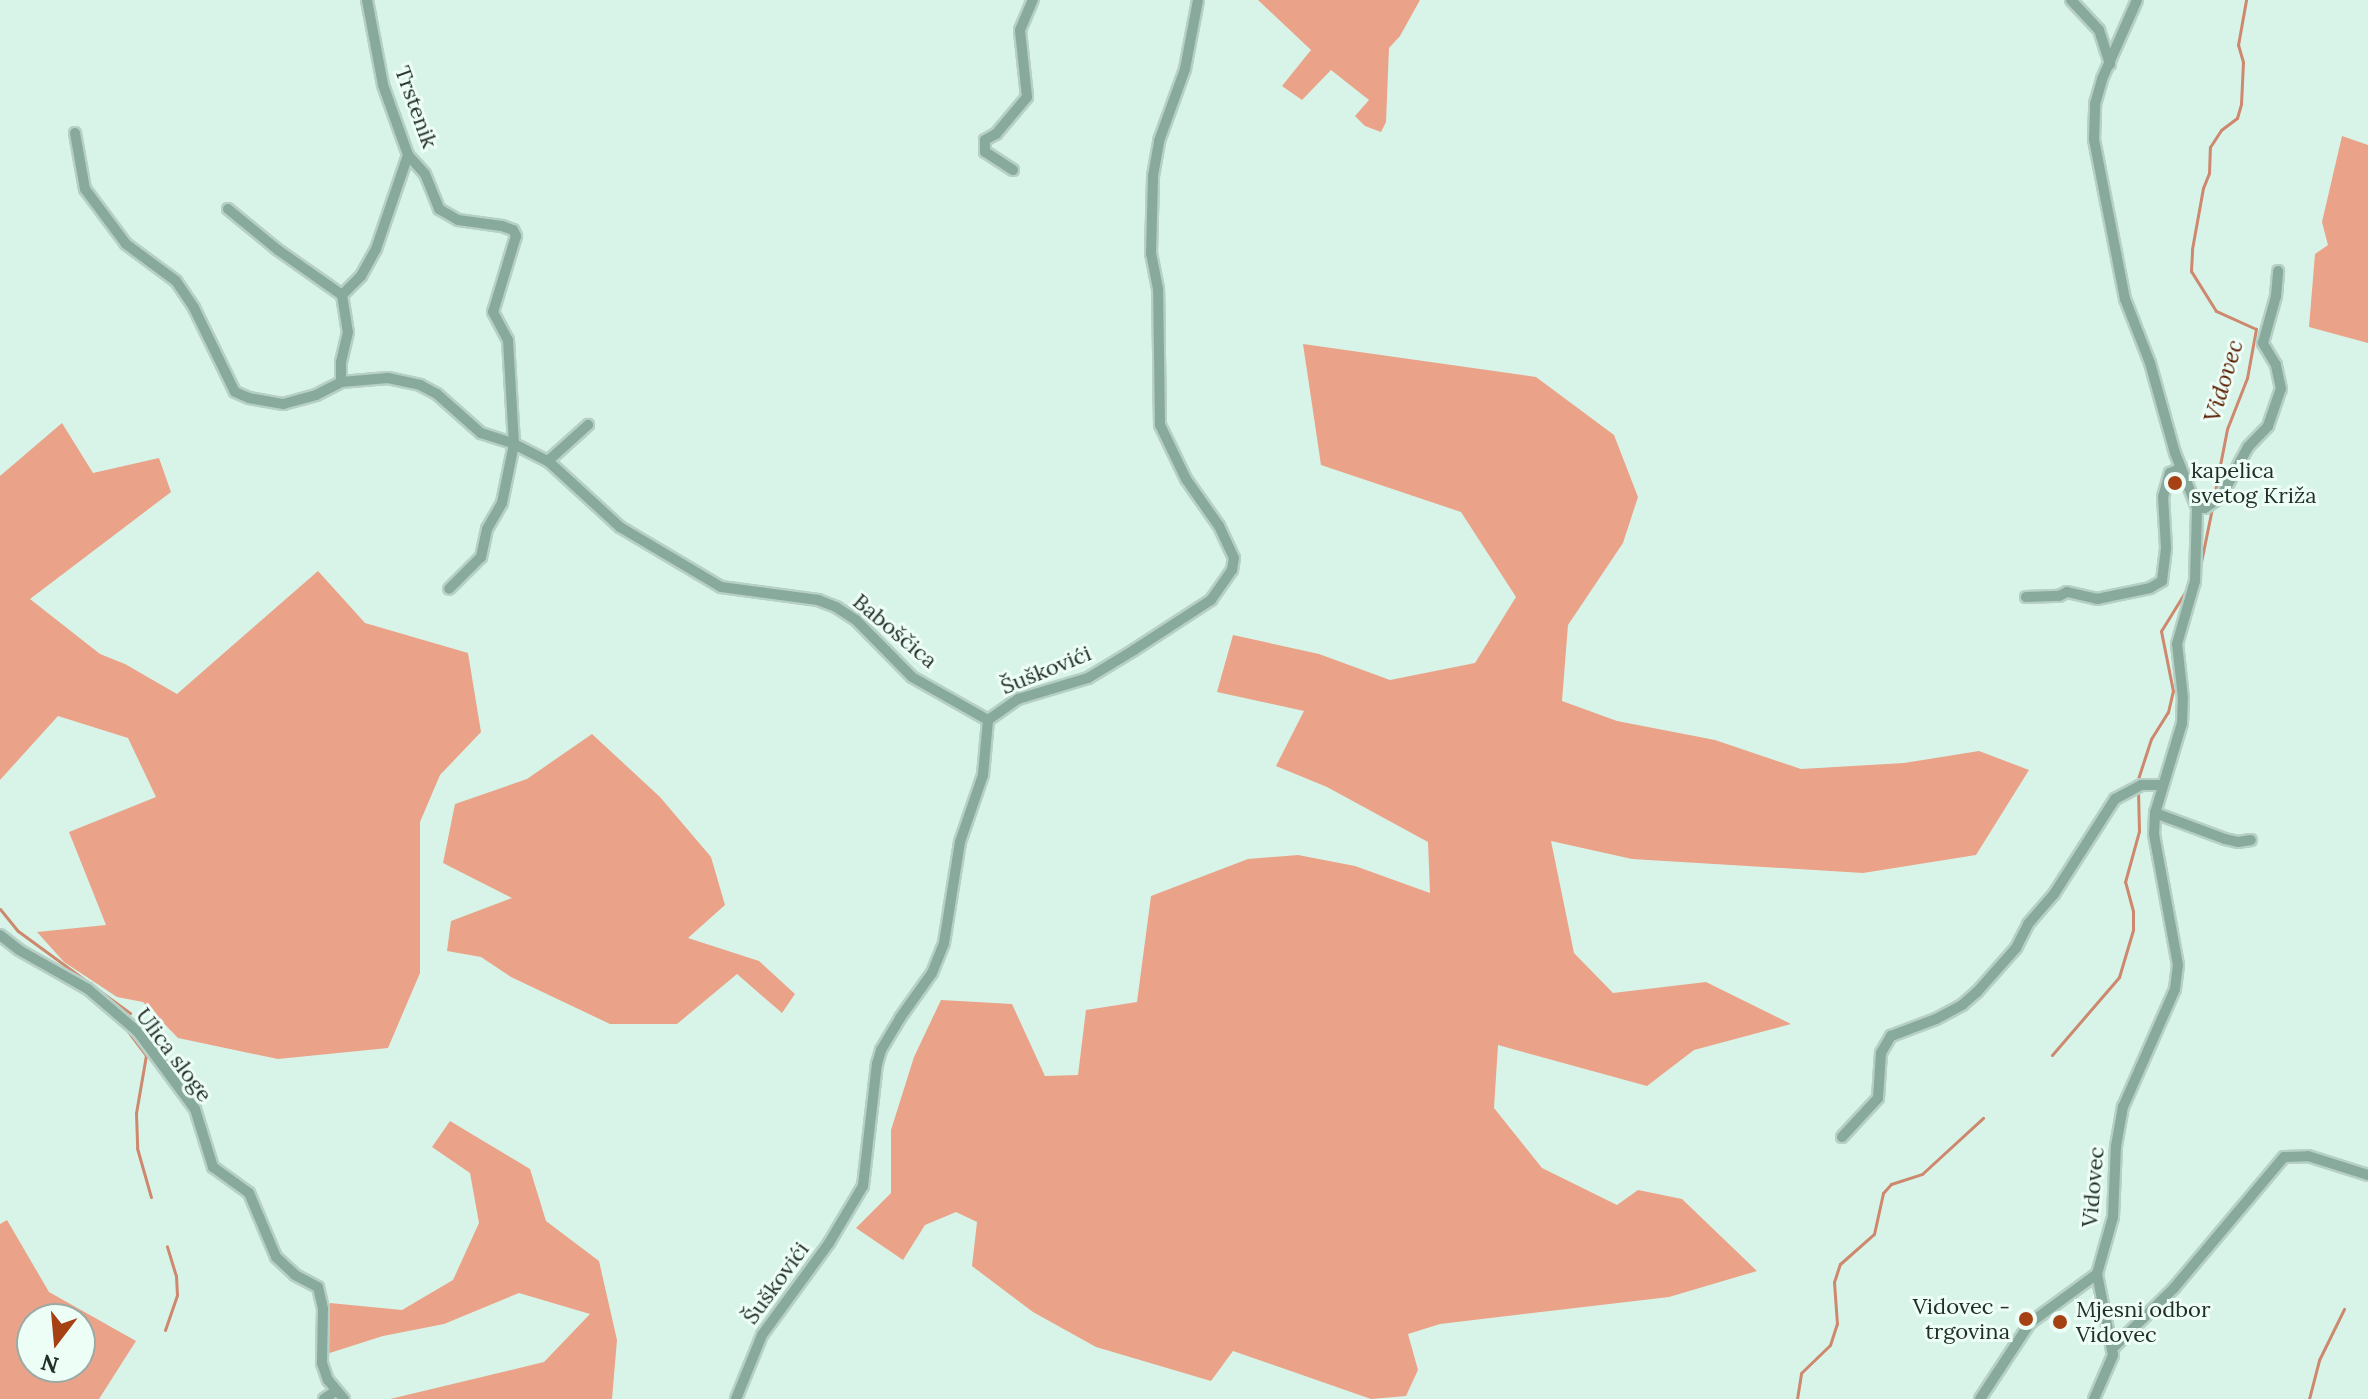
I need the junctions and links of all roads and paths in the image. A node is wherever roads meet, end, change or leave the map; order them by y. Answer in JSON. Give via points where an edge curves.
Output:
{"nodes":[{"id":1,"x":367,"y":0,"type":"edge"},
{"id":2,"x":1033,"y":0,"type":"edge"},
{"id":3,"x":1198,"y":0,"type":"edge"},
{"id":4,"x":2071,"y":0,"type":"edge"},
{"id":5,"x":2137,"y":0,"type":"edge"},
{"id":6,"x":2110,"y":64,"type":"junction"},
{"id":7,"x":75,"y":133,"type":"dead end"},
{"id":8,"x":408,"y":155,"type":"junction"},
{"id":9,"x":1013,"y":170,"type":"dead end"},
{"id":10,"x":228,"y":209,"type":"dead end"},
{"id":11,"x":2278,"y":271,"type":"dead end"},
{"id":12,"x":342,"y":295,"type":"junction"},
{"id":13,"x":341,"y":382,"type":"junction"},
{"id":14,"x":588,"y":425,"type":"dead end"},
{"id":15,"x":514,"y":444,"type":"junction"},
{"id":16,"x":548,"y":461,"type":"junction"},
{"id":17,"x":2181,"y":468,"type":"junction"},
{"id":18,"x":2197,"y":508,"type":"junction"},
{"id":19,"x":449,"y":589,"type":"dead end"},
{"id":20,"x":2026,"y":597,"type":"dead end"},
{"id":21,"x":988,"y":720,"type":"junction"},
{"id":22,"x":2163,"y":785,"type":"junction"},
{"id":23,"x":2155,"y":813,"type":"junction"},
{"id":24,"x":2251,"y":840,"type":"dead end"},
{"id":25,"x":0,"y":935,"type":"edge"},
{"id":26,"x":1842,"y":1137,"type":"dead end"},
{"id":27,"x":2368,"y":1175,"type":"edge"},
{"id":28,"x":2097,"y":1274,"type":"junction"},
{"id":29,"x":2112,"y":1349,"type":"junction"},
{"id":30,"x":340,"y":1395,"type":"edge"},
{"id":31,"x":324,"y":1399,"type":"edge"},
{"id":32,"x":736,"y":1399,"type":"edge"},
{"id":33,"x":1980,"y":1399,"type":"edge"},
{"id":34,"x":2094,"y":1399,"type":"edge"}],
"edges":[{"from":1,"to":8,"type":"street","name":"Trstenik","via":[[383,85]]},
{"from":2,"to":9,"type":"street","via":[[1020,30],[1027,97],[985,140],[985,152]]},
{"from":3,"to":21,"type":"street","name":"Šuškovići","via":[[1185,69],[1159,141],[1153,176],[1151,254],[1158,289],[1160,425],[1186,479],[1219,526],[1234,558],[1232,570],[1211,600],[1134,650],[1088,678],[1018,699]]},
{"from":4,"to":6,"type":"street","via":[[2099,30]]},
{"from":5,"to":6,"type":"street"},
{"from":6,"to":17,"type":"street","via":[[2095,104],[2098,170],[2125,299]]},
{"from":7,"to":13,"type":"street","via":[[85,189],[126,244],[176,281],[235,392],[283,404]]},
{"from":8,"to":12,"type":"street","via":[[376,249]]},
{"from":8,"to":15,"type":"street","name":"Trstenik","via":[[425,174],[446,216],[502,226],[516,236],[493,312],[508,340]]},
{"from":10,"to":12,"type":"street"},
{"from":11,"to":18,"type":"street","via":[[2263,343],[2281,389],[2277,401],[2268,426],[2248,447],[2221,497]]},
{"from":12,"to":13,"type":"street","via":[[348,332]]},
{"from":13,"to":15,"type":"street","via":[[388,378],[420,385],[481,433]]},
{"from":14,"to":16,"type":"street"},
{"from":15,"to":16,"type":"street"},
{"from":15,"to":19,"type":"street","name":"Trstenik","via":[[502,503],[487,529],[481,557]]},
{"from":16,"to":21,"type":"street","name":"Baboščica","via":[[620,527],[721,587],[836,607],[912,677]]},
{"from":17,"to":18,"type":"street"},
{"from":17,"to":20,"type":"street","via":[[2170,473],[2163,497],[2162,581],[2097,599],[2067,592]]},
{"from":18,"to":22,"type":"street","via":[[2195,581],[2177,644],[2182,723]]},
{"from":21,"to":32,"type":"street","name":"Šuškovići","via":[[983,775],[960,842],[944,943],[932,973],[900,1018],[877,1064],[863,1186],[762,1335]]},
{"from":22,"to":23,"type":"street"},
{"from":22,"to":26,"type":"street","via":[[2138,786],[2115,799],[2016,948],[1977,992],[1936,1019],[1891,1036],[1881,1053],[1878,1098]]},
{"from":23,"to":24,"type":"street","via":[[2225,839]]},
{"from":23,"to":28,"type":"street","name":"Vidovec","via":[[2154,834],[2176,940],[2175,989],[2123,1107],[2113,1217]]},
{"from":25,"to":30,"type":"street","name":"Ulica sloge","via":[[110,1006],[138,1032],[195,1109],[213,1167],[249,1193],[283,1265],[318,1287],[322,1363]]},
{"from":27,"to":29,"type":"street","via":[[2308,1156],[2284,1157],[2174,1288]]},
{"from":28,"to":29,"type":"street"},
{"from":28,"to":33,"type":"street","via":[[2030,1323]]},
{"from":29,"to":34,"type":"street","via":[[2108,1372]]},
{"from":30,"to":31,"type":"street"}]}
